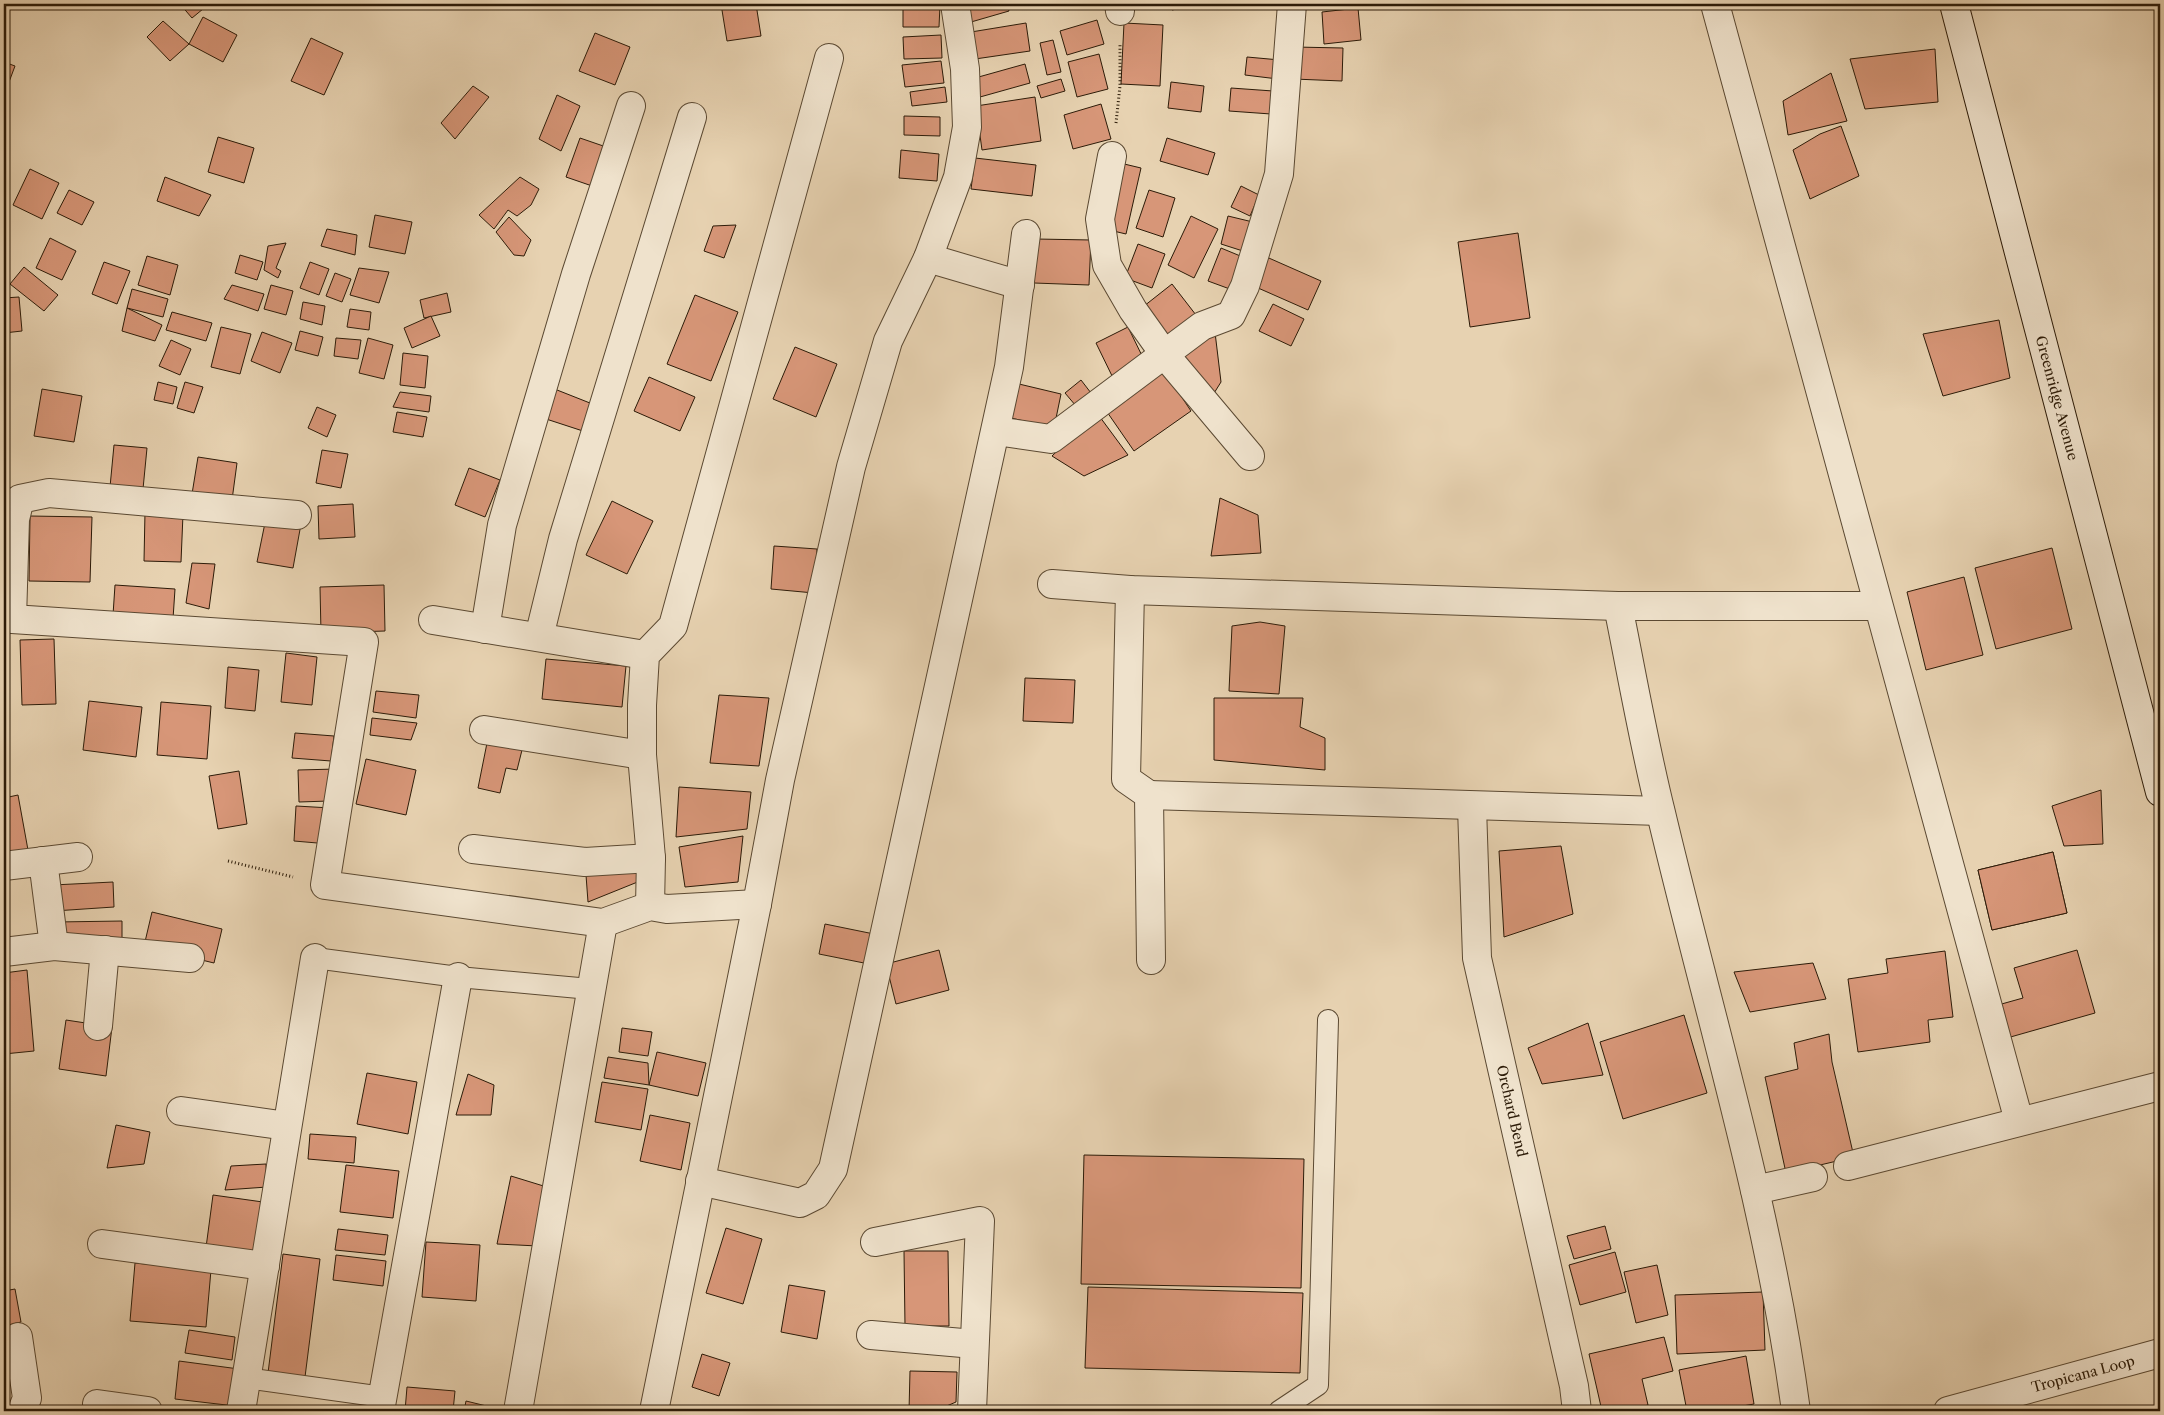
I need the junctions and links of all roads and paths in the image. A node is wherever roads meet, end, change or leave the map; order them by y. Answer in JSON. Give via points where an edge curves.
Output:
{"nodes":[{"id":1,"x":956,"y":4,"type":"edge"},
{"id":2,"x":1292,"y":4,"type":"edge"},
{"id":3,"x":1715,"y":4,"type":"edge"},
{"id":4,"x":1954,"y":4,"type":"edge"},
{"id":5,"x":1119,"y":7,"type":"edge"},
{"id":6,"x":829,"y":58,"type":"dead end"},
{"id":7,"x":631,"y":106,"type":"dead end"},
{"id":8,"x":692,"y":117,"type":"dead end"},
{"id":9,"x":1112,"y":156,"type":"joint"},
{"id":10,"x":1026,"y":234,"type":"dead end"},
{"id":11,"x":928,"y":258,"type":"junction"},
{"id":12,"x":1020,"y":285,"type":"junction"},
{"id":13,"x":1165,"y":355,"type":"junction"},
{"id":14,"x":996,"y":431,"type":"junction"},
{"id":15,"x":1250,"y":456,"type":"dead end"},
{"id":16,"x":297,"y":515,"type":"dead end"},
{"id":17,"x":1052,"y":584,"type":"dead end"},
{"id":18,"x":1130,"y":590,"type":"junction"},
{"id":19,"x":1618,"y":606,"type":"junction"},
{"id":20,"x":1878,"y":606,"type":"junction"},
{"id":21,"x":433,"y":620,"type":"dead end"},
{"id":22,"x":485,"y":629,"type":"junction"},
{"id":23,"x":539,"y":637,"type":"junction"},
{"id":24,"x":644,"y":655,"type":"junction"},
{"id":25,"x":484,"y":730,"type":"dead end"},
{"id":26,"x":642,"y":756,"type":"junction"},
{"id":27,"x":2160,"y":792,"type":"edge"},
{"id":28,"x":1150,"y":795,"type":"junction"},
{"id":29,"x":1472,"y":807,"type":"junction"},
{"id":30,"x":1660,"y":811,"type":"junction"},
{"id":31,"x":473,"y":849,"type":"dead end"},
{"id":32,"x":78,"y":857,"type":"dead end"},
{"id":33,"x":652,"y":858,"type":"junction"},
{"id":34,"x":44,"y":861,"type":"junction"},
{"id":35,"x":228,"y":861,"type":"dead end"},
{"id":36,"x":4,"y":866,"type":"edge"},
{"id":37,"x":325,"y":885,"type":"junction"},
{"id":38,"x":757,"y":904,"type":"junction"},
{"id":39,"x":650,"y":906,"type":"junction"},
{"id":40,"x":603,"y":924,"type":"junction"},
{"id":41,"x":54,"y":946,"type":"junction"},
{"id":42,"x":105,"y":950,"type":"junction"},
{"id":43,"x":4,"y":952,"type":"edge"},
{"id":44,"x":190,"y":958,"type":"dead end"},
{"id":45,"x":315,"y":958,"type":"joint"},
{"id":46,"x":1151,"y":960,"type":"dead end"},
{"id":47,"x":458,"y":978,"type":"junction"},
{"id":48,"x":590,"y":989,"type":"junction"},
{"id":49,"x":1328,"y":1020,"type":"dead end"},
{"id":50,"x":98,"y":1026,"type":"dead end"},
{"id":51,"x":2160,"y":1086,"type":"edge"},
{"id":52,"x":181,"y":1111,"type":"dead end"},
{"id":53,"x":2019,"y":1122,"type":"junction"},
{"id":54,"x":287,"y":1126,"type":"junction"},
{"id":55,"x":1848,"y":1166,"type":"dead end"},
{"id":56,"x":1813,"y":1177,"type":"dead end"},
{"id":57,"x":700,"y":1181,"type":"junction"},
{"id":58,"x":1755,"y":1190,"type":"junction"},
{"id":59,"x":875,"y":1242,"type":"dead end"},
{"id":60,"x":102,"y":1244,"type":"dead end"},
{"id":61,"x":264,"y":1266,"type":"junction"},
{"id":62,"x":871,"y":1335,"type":"dead end"},
{"id":63,"x":18,"y":1337,"type":"dead end"},
{"id":64,"x":974,"y":1344,"type":"junction"},
{"id":65,"x":2160,"y":1353,"type":"edge"},
{"id":66,"x":246,"y":1378,"type":"junction"},
{"id":67,"x":98,"y":1404,"type":"dead end"},
{"id":68,"x":381,"y":1404,"type":"edge"},
{"id":69,"x":22,"y":1411,"type":"edge"},
{"id":70,"x":148,"y":1411,"type":"edge"},
{"id":71,"x":241,"y":1411,"type":"edge"},
{"id":72,"x":518,"y":1411,"type":"edge"},
{"id":73,"x":654,"y":1411,"type":"edge"},
{"id":74,"x":972,"y":1411,"type":"edge"},
{"id":75,"x":1279,"y":1411,"type":"edge"},
{"id":76,"x":1577,"y":1411,"type":"edge"},
{"id":77,"x":1796,"y":1411,"type":"edge"},
{"id":78,"x":1948,"y":1411,"type":"edge"}],
"edges":[{"from":1,"to":11,"type":"street","via":[[965,69],[967,127],[958,177]]},
{"from":2,"to":13,"type":"street","via":[[1280,174],[1245,286],[1231,314],[1202,326]]},
{"from":3,"to":20,"type":"street"},
{"from":4,"to":27,"type":"street","name":"Greenridge Avenue"},
{"from":5,"to":9,"type":"path","via":[[1120,86]]},
{"from":6,"to":24,"type":"street","via":[[673,626]]},
{"from":7,"to":22,"type":"street","via":[[576,274],[502,525]]},
{"from":8,"to":23,"type":"street","via":[[563,539]]},
{"from":9,"to":13,"type":"street","via":[[1100,219],[1107,265],[1133,310]]},
{"from":10,"to":12,"type":"street"},
{"from":11,"to":12,"type":"street"},
{"from":11,"to":38,"type":"street","via":[[888,341],[851,467],[780,780]]},
{"from":12,"to":14,"type":"street"},
{"from":13,"to":14,"type":"street","via":[[1051,439]]},
{"from":13,"to":15,"type":"street"},
{"from":14,"to":57,"type":"street","via":[[833,1169],[816,1195],[800,1203]]},
{"from":16,"to":37,"type":"street","via":[[49,493],[20,498],[15,519],[12,619],[364,642]]},
{"from":17,"to":18,"type":"street"},
{"from":18,"to":19,"type":"street"},
{"from":18,"to":28,"type":"street","via":[[1126,779]]},
{"from":19,"to":20,"type":"street"},
{"from":19,"to":30,"type":"street"},
{"from":20,"to":53,"type":"street"},
{"from":21,"to":22,"type":"street"},
{"from":22,"to":23,"type":"street"},
{"from":23,"to":24,"type":"street"},
{"from":24,"to":26,"type":"street"},
{"from":25,"to":26,"type":"street"},
{"from":26,"to":33,"type":"street"},
{"from":28,"to":29,"type":"street"},
{"from":28,"to":46,"type":"street"},
{"from":29,"to":30,"type":"street"},
{"from":29,"to":76,"type":"street","name":"Orchard Bend","via":[[1477,958],[1572,1376]]},
{"from":30,"to":58,"type":"street"},
{"from":31,"to":33,"type":"street","via":[[584,862]]},
{"from":32,"to":34,"type":"street"},
{"from":33,"to":39,"type":"street"},
{"from":34,"to":36,"type":"street"},
{"from":34,"to":41,"type":"street"},
{"from":35,"to":37,"type":"path"},
{"from":37,"to":40,"type":"street"},
{"from":38,"to":39,"type":"street","via":[[667,909]]},
{"from":38,"to":57,"type":"street"},
{"from":39,"to":40,"type":"street"},
{"from":40,"to":48,"type":"street"},
{"from":41,"to":42,"type":"street"},
{"from":41,"to":43,"type":"street"},
{"from":42,"to":44,"type":"street"},
{"from":42,"to":50,"type":"street"},
{"from":45,"to":47,"type":"lane"},
{"from":45,"to":54,"type":"street"},
{"from":47,"to":48,"type":"lane"},
{"from":47,"to":68,"type":"street"},
{"from":48,"to":72,"type":"street"},
{"from":49,"to":75,"type":"lane","via":[[1318,1386]]},
{"from":51,"to":53,"type":"street"},
{"from":52,"to":54,"type":"street"},
{"from":53,"to":55,"type":"street"},
{"from":54,"to":61,"type":"street"},
{"from":56,"to":58,"type":"street"},
{"from":57,"to":73,"type":"street"},
{"from":58,"to":77,"type":"street","via":[[1785,1328]]},
{"from":59,"to":64,"type":"street","via":[[980,1221]]},
{"from":60,"to":61,"type":"street"},
{"from":61,"to":66,"type":"street"},
{"from":62,"to":64,"type":"street"},
{"from":63,"to":69,"type":"street","via":[[27,1398]]},
{"from":64,"to":74,"type":"street"},
{"from":65,"to":78,"type":"street","name":"Tropicana Loop"},
{"from":66,"to":68,"type":"lane"},
{"from":66,"to":71,"type":"street"},
{"from":67,"to":70,"type":"street"}]}
